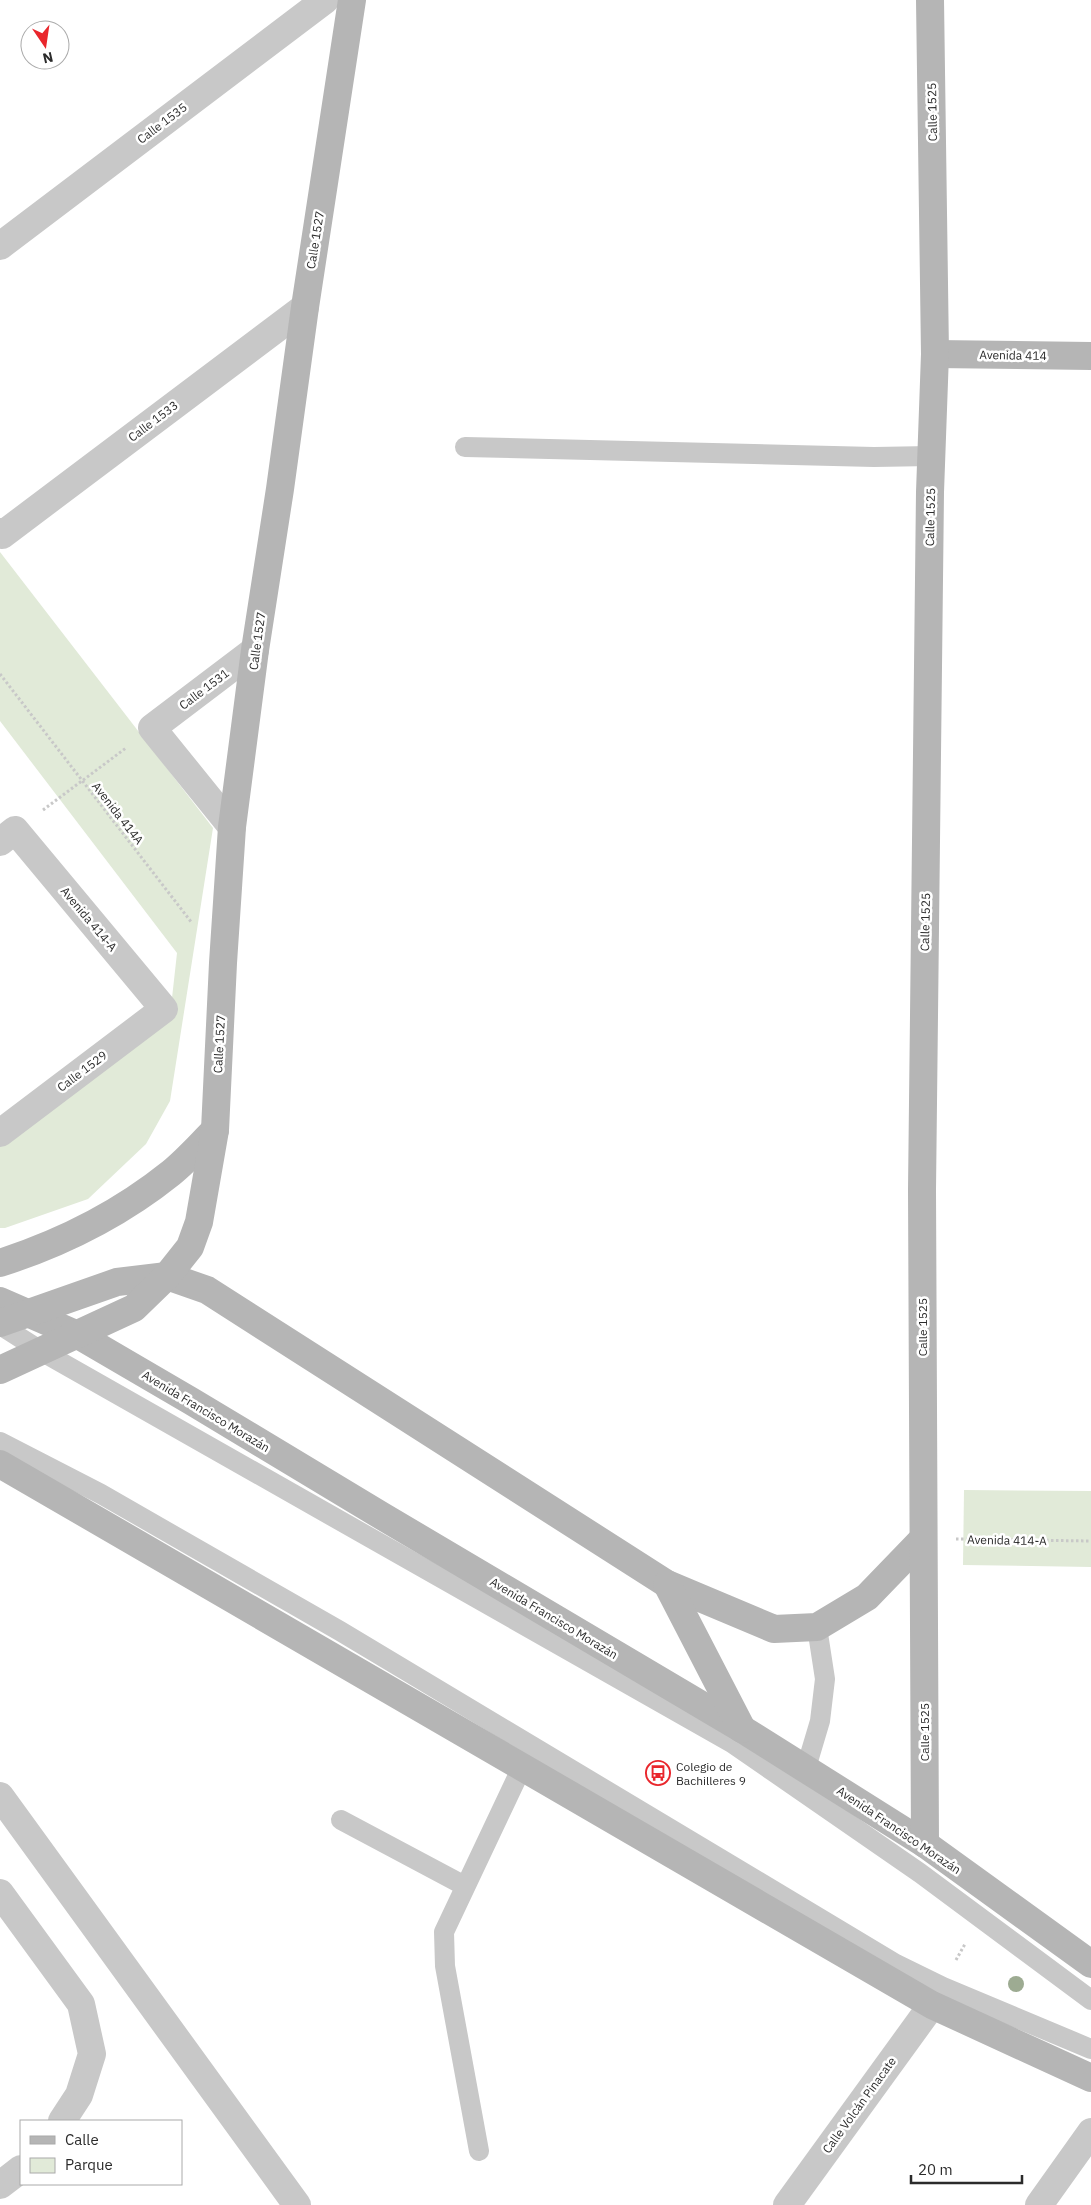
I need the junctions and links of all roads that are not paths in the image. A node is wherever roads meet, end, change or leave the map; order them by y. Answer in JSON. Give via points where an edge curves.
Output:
{"nodes":[{"id":1,"x":325,"y":0,"type":"edge"},
{"id":2,"x":352,"y":0,"type":"edge"},
{"id":3,"x":930,"y":0,"type":"edge"},
{"id":4,"x":0,"y":246,"type":"edge"},
{"id":5,"x":304,"y":307,"type":"junction"},
{"id":6,"x":935,"y":354,"type":"junction"},
{"id":7,"x":1091,"y":356,"type":"edge"},
{"id":8,"x":465,"y":447,"type":"dead end"},
{"id":9,"x":931,"y":456,"type":"junction"},
{"id":10,"x":1,"y":533,"type":"edge"},
{"id":11,"x":255,"y":650,"type":"junction"},
{"id":12,"x":232,"y":827,"type":"junction"},
{"id":13,"x":8,"y":836,"type":"edge"},
{"id":14,"x":164,"y":1009,"type":"joint"},
{"id":15,"x":215,"y":1130,"type":"junction"},
{"id":16,"x":0,"y":1133,"type":"edge"},
{"id":17,"x":0,"y":1263,"type":"edge"},
{"id":18,"x":167,"y":1276,"type":"junction"},
{"id":19,"x":0,"y":1300,"type":"edge"},
{"id":20,"x":30,"y":1313,"type":"junction"},
{"id":21,"x":0,"y":1324,"type":"edge"},
{"id":22,"x":78,"y":1335,"type":"junction"},
{"id":23,"x":41,"y":1351,"type":"junction"},
{"id":24,"x":0,"y":1370,"type":"edge"},
{"id":25,"x":0,"y":1442,"type":"edge"},
{"id":26,"x":0,"y":1464,"type":"edge"},
{"id":27,"x":923,"y":1539,"type":"junction"},
{"id":28,"x":667,"y":1584,"type":"junction"},
{"id":29,"x":817,"y":1627,"type":"junction"},
{"id":30,"x":742,"y":1729,"type":"junction"},
{"id":31,"x":522,"y":1767,"type":"junction"},
{"id":32,"x":806,"y":1768,"type":"junction"},
{"id":33,"x":0,"y":1796,"type":"edge"},
{"id":34,"x":341,"y":1820,"type":"dead end"},
{"id":35,"x":924,"y":1844,"type":"junction"},
{"id":36,"x":465,"y":1886,"type":"junction"},
{"id":37,"x":0,"y":1893,"type":"edge"},
{"id":38,"x":1091,"y":1964,"type":"edge"},
{"id":39,"x":937,"y":1996,"type":"junction"},
{"id":40,"x":1091,"y":2000,"type":"edge"},
{"id":41,"x":1091,"y":2049,"type":"edge"},
{"id":42,"x":1091,"y":2078,"type":"edge"},
{"id":43,"x":63,"y":2120,"type":"edge"},
{"id":44,"x":1091,"y":2132,"type":"edge"},
{"id":45,"x":479,"y":2151,"type":"dead end"},
{"id":46,"x":20,"y":2170,"type":"edge"},
{"id":47,"x":0,"y":2185,"type":"edge"},
{"id":48,"x":297,"y":2205,"type":"edge"},
{"id":49,"x":787,"y":2205,"type":"edge"},
{"id":50,"x":1039,"y":2205,"type":"edge"}],
"edges":[{"from":1,"to":4,"type":"street","name":"Calle 1535"},
{"from":2,"to":5,"type":"street","name":"Calle 1527"},
{"from":3,"to":6,"type":"street","name":"Calle 1525"},
{"from":5,"to":10,"type":"street","name":"Calle 1533"},
{"from":5,"to":11,"type":"street","name":"Calle 1527"},
{"from":6,"to":7,"type":"street","name":"Avenida 414"},
{"from":6,"to":9,"type":"street","name":"Calle 1525"},
{"from":8,"to":9,"type":"lane"},
{"from":9,"to":27,"type":"street","name":"Calle 1525","via":[[922,1190]]},
{"from":11,"to":12,"type":"street","name":"Calle 1527"},
{"from":11,"to":12,"type":"street","name":"Calle 1531","via":[[152,728]]},
{"from":12,"to":15,"type":"street","name":"Calle 1527"},
{"from":13,"to":14,"type":"street","name":"Avenida 414-A"},
{"from":14,"to":16,"type":"street","name":"Calle 1529"},
{"from":15,"to":17,"type":"street","via":[[173,1172],[129,1204],[76,1234]]},
{"from":15,"to":18,"type":"street","name":"Calle 1527","via":[[199,1222],[190,1247]]},
{"from":18,"to":20,"type":"street","via":[[118,1282]]},
{"from":18,"to":22,"type":"street","name":"Calle 1527","via":[[134,1308]]},
{"from":18,"to":28,"type":"street","via":[[207,1290]]},
{"from":19,"to":20,"type":"street","name":"Avenida Francisco Morazán"},
{"from":20,"to":21,"type":"street"},
{"from":20,"to":22,"type":"street","name":"Avenida Francisco Morazán"},
{"from":21,"to":23,"type":"lane"},
{"from":22,"to":23,"type":"street","name":"Calle 1527"},
{"from":22,"to":30,"type":"street","name":"Avenida Francisco Morazán"},
{"from":23,"to":24,"type":"street","name":"Calle 1527"},
{"from":23,"to":40,"type":"lane","via":[[732,1743],[920,1873]]},
{"from":25,"to":39,"type":"lane","via":[[101,1494],[332,1626],[896,1964]]},
{"from":26,"to":31,"type":"street"},
{"from":27,"to":29,"type":"street","via":[[868,1597]]},
{"from":27,"to":35,"type":"street","name":"Calle 1525"},
{"from":28,"to":29,"type":"street","via":[[774,1629]]},
{"from":28,"to":30,"type":"street"},
{"from":29,"to":32,"type":"lane","via":[[825,1679],[820,1721]]},
{"from":30,"to":32,"type":"street","name":"Avenida Francisco Morazán"},
{"from":31,"to":36,"type":"lane"},
{"from":31,"to":39,"type":"street"},
{"from":32,"to":35,"type":"street","name":"Avenida Francisco Morazán"},
{"from":33,"to":48,"type":"street"},
{"from":34,"to":36,"type":"lane"},
{"from":35,"to":38,"type":"street","name":"Avenida Francisco Morazán"},
{"from":36,"to":45,"type":"lane","via":[[444,1932],[445,1966]]},
{"from":37,"to":43,"type":"street","via":[[81,2004],[92,2054],[79,2095]]},
{"from":39,"to":41,"type":"lane"},
{"from":39,"to":42,"type":"street"},
{"from":39,"to":49,"type":"street","name":"Calle Volcán Pinacate"},
{"from":44,"to":50,"type":"street"},
{"from":46,"to":47,"type":"street"}]}
